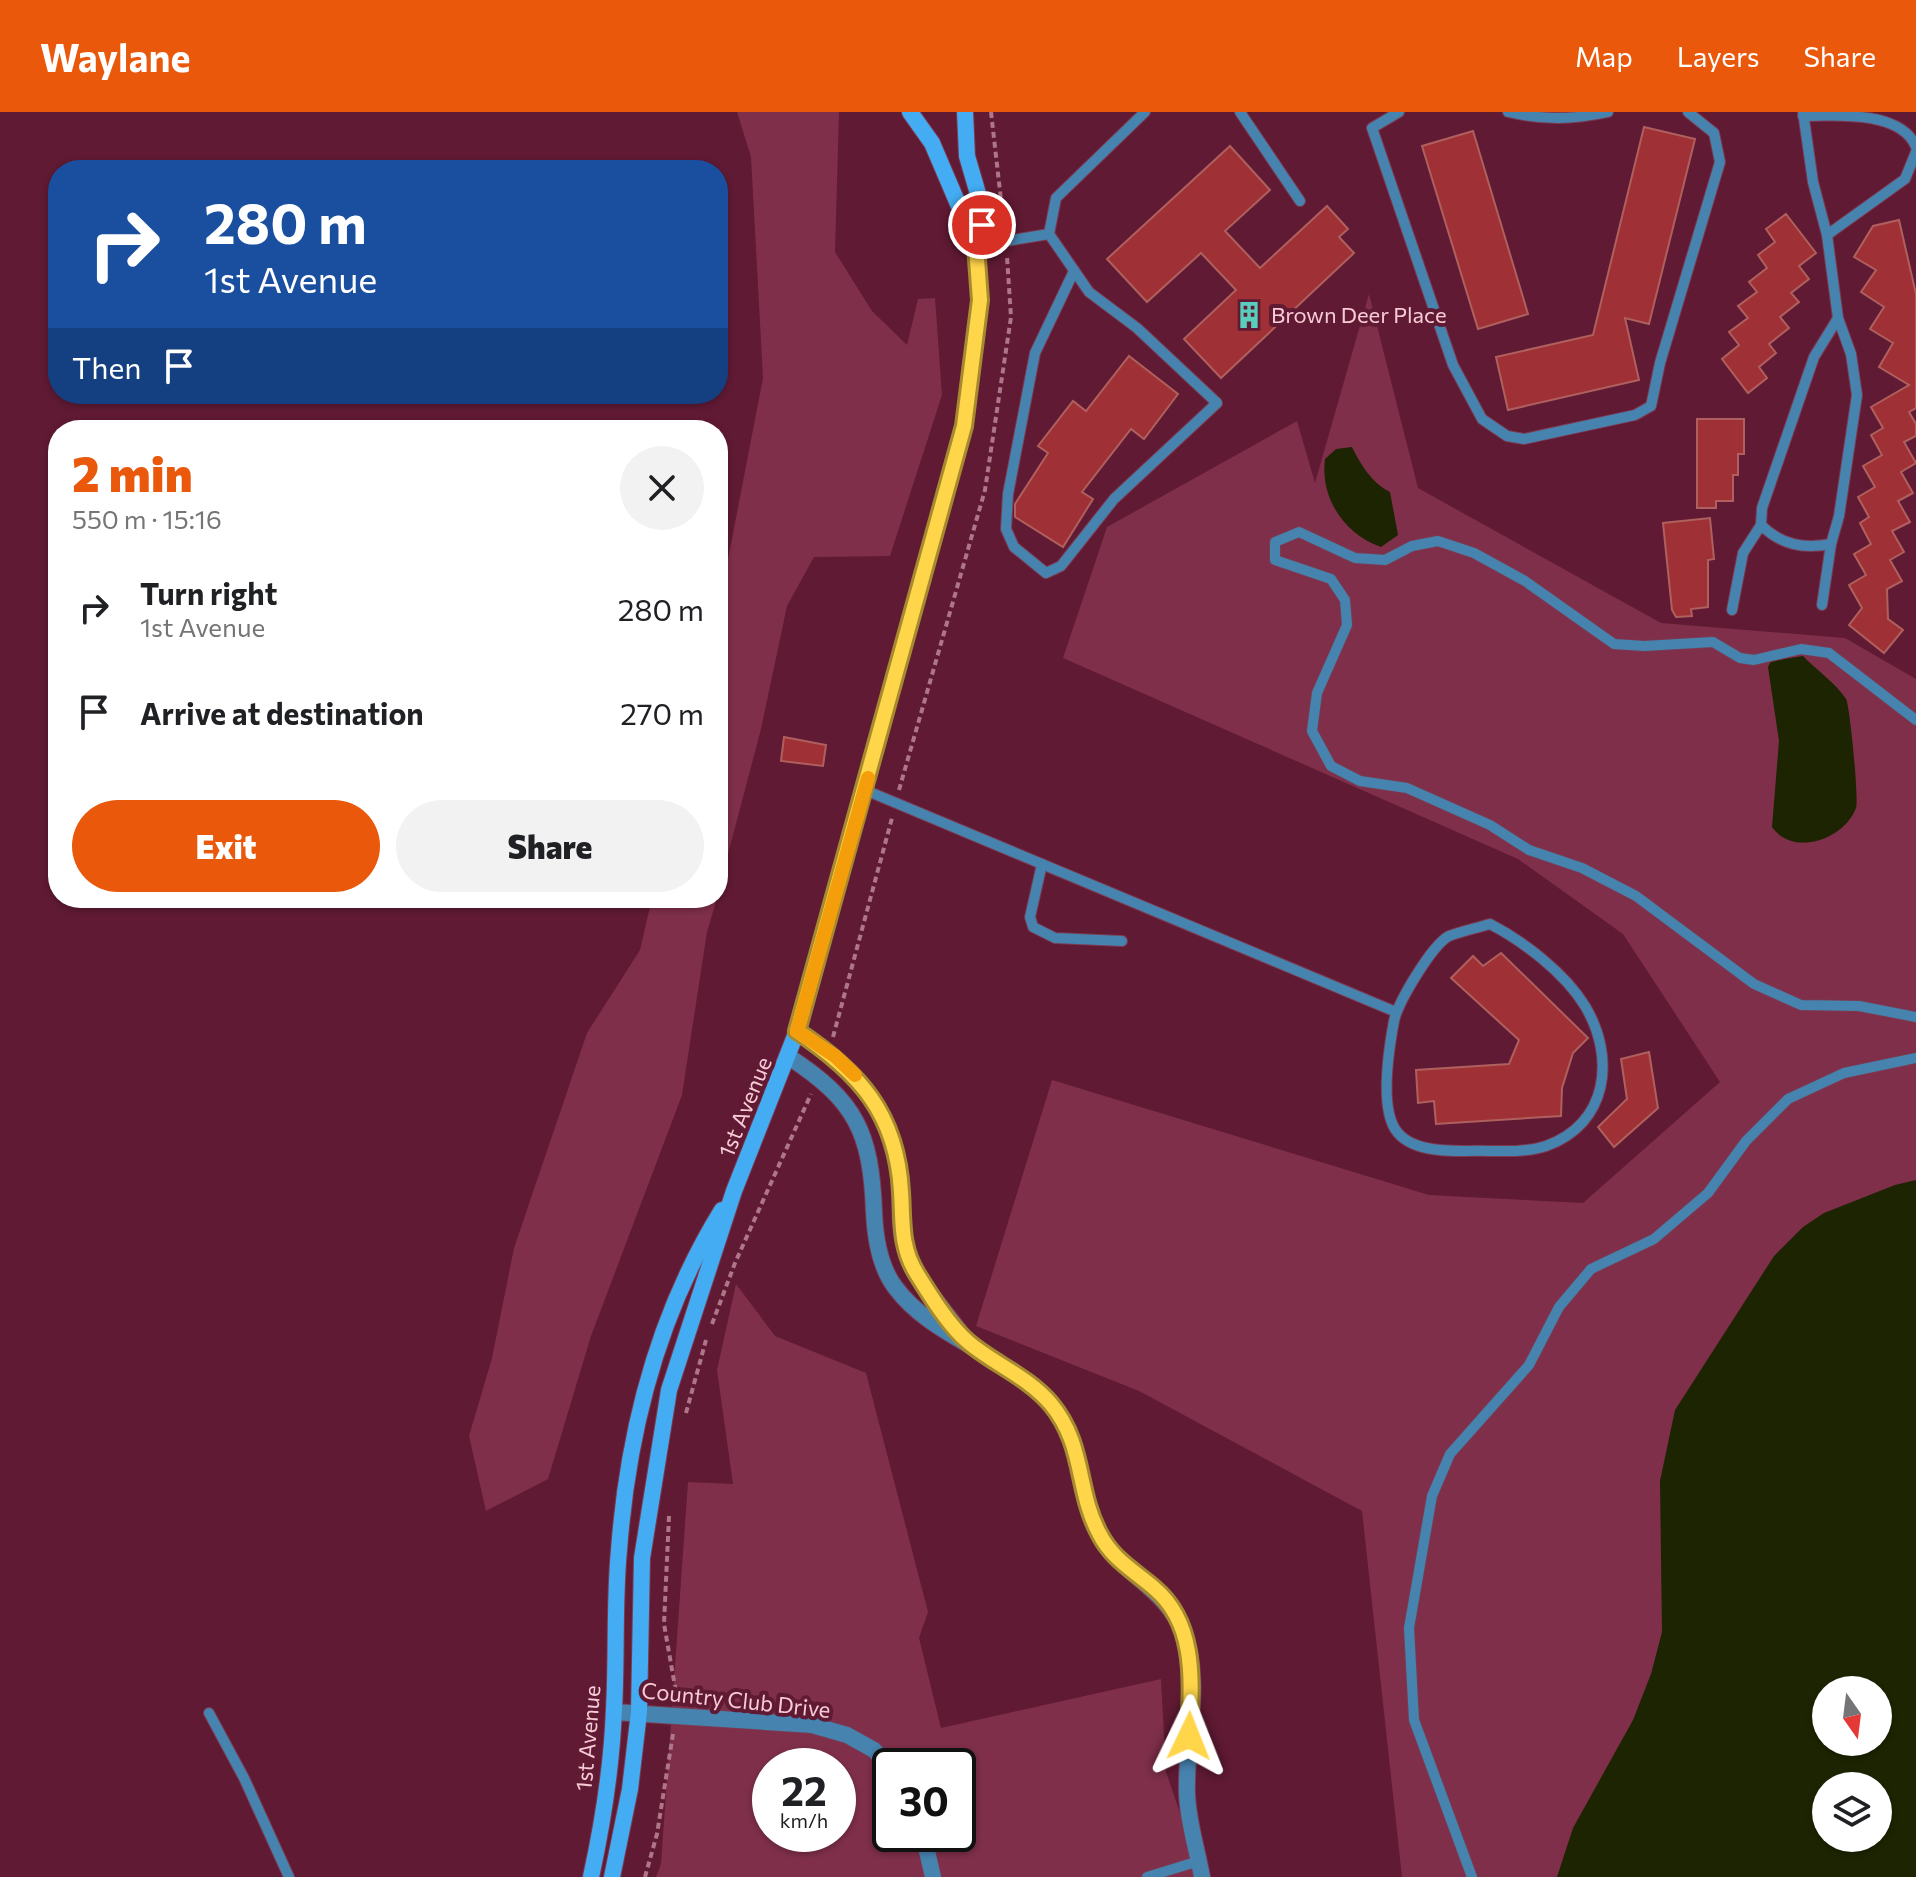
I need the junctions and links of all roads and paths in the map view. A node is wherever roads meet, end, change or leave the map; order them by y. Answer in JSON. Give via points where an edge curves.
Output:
{"nodes":[{"id":1,"x":910,"y":112,"type":"edge"},
{"id":2,"x":965,"y":112,"type":"edge"},
{"id":3,"x":991,"y":112,"type":"edge"},
{"id":4,"x":1145,"y":112,"type":"edge"},
{"id":5,"x":1240,"y":112,"type":"edge"},
{"id":6,"x":1399,"y":112,"type":"edge"},
{"id":7,"x":1508,"y":112,"type":"edge"},
{"id":8,"x":1608,"y":112,"type":"edge"},
{"id":9,"x":1688,"y":112,"type":"edge"},
{"id":10,"x":1803,"y":114,"type":"edge"},
{"id":11,"x":1916,"y":149,"type":"edge"},
{"id":12,"x":1300,"y":201,"type":"dead end"},
{"id":13,"x":1049,"y":234,"type":"junction"},
{"id":14,"x":1827,"y":235,"type":"junction"},
{"id":15,"x":1006,"y":241,"type":"junction"},
{"id":16,"x":976,"y":246,"type":"junction"},
{"id":17,"x":1074,"y":271,"type":"junction"},
{"id":18,"x":1838,"y":318,"type":"junction"},
{"id":19,"x":1761,"y":525,"type":"junction"},
{"id":20,"x":1831,"y":544,"type":"junction"},
{"id":21,"x":1822,"y":605,"type":"dead end"},
{"id":22,"x":1732,"y":610,"type":"dead end"},
{"id":23,"x":1916,"y":720,"type":"edge"},
{"id":24,"x":865,"y":790,"type":"junction"},
{"id":25,"x":896,"y":803,"type":"junction"},
{"id":26,"x":1042,"y":864,"type":"junction"},
{"id":27,"x":1122,"y":941,"type":"dead end"},
{"id":28,"x":1396,"y":1012,"type":"junction"},
{"id":29,"x":1916,"y":1017,"type":"edge"},
{"id":30,"x":797,"y":1031,"type":"junction"},
{"id":31,"x":828,"y":1052,"type":"junction"},
{"id":32,"x":789,"y":1057,"type":"junction"},
{"id":33,"x":1916,"y":1058,"type":"edge"},
{"id":34,"x":819,"y":1077,"type":"junction"},
{"id":35,"x":734,"y":1191,"type":"junction"},
{"id":36,"x":967,"y":1341,"type":"junction"},
{"id":37,"x":684,"y":1425,"type":"dead end"},
{"id":38,"x":670,"y":1504,"type":"dead end"},
{"id":39,"x":614,"y":1712,"type":"junction"},
{"id":40,"x":639,"y":1712,"type":"junction"},
{"id":41,"x":209,"y":1713,"type":"dead end"},
{"id":42,"x":675,"y":1715,"type":"junction"},
{"id":43,"x":872,"y":1749,"type":"edge"},
{"id":44,"x":927,"y":1852,"type":"edge"},
{"id":45,"x":1200,"y":1869,"type":"edge"},
{"id":46,"x":289,"y":1877,"type":"edge"},
{"id":47,"x":591,"y":1877,"type":"edge"},
{"id":48,"x":612,"y":1877,"type":"edge"},
{"id":49,"x":645,"y":1877,"type":"edge"},
{"id":50,"x":933,"y":1877,"type":"edge"},
{"id":51,"x":1147,"y":1877,"type":"edge"},
{"id":52,"x":1472,"y":1877,"type":"edge"}],
"edges":[{"from":1,"to":16,"type":"main road","name":"1st Avenue","via":[[932,143]]},
{"from":2,"to":16,"type":"main road","name":"1st Avenue","via":[[967,156],[983,211]]},
{"from":3,"to":15,"type":"path"},
{"from":4,"to":13,"type":"lane","via":[[1056,198]]},
{"from":5,"to":12,"type":"lane"},
{"from":6,"to":9,"type":"lane","via":[[1372,128],[1453,365],[1482,419],[1507,436],[1524,439],[1635,415],[1651,406],[1720,162],[1714,133]]},
{"from":7,"to":8,"type":"lane","via":[[1579,119]]},
{"from":10,"to":11,"type":"lane","via":[[1885,114],[1912,132]]},
{"from":10,"to":14,"type":"lane"},
{"from":11,"to":14,"type":"lane","via":[[1905,179]]},
{"from":13,"to":15,"type":"lane"},
{"from":13,"to":17,"type":"lane"},
{"from":14,"to":18,"type":"lane"},
{"from":15,"to":16,"type":"lane"},
{"from":15,"to":25,"type":"path","via":[[1011,317],[985,490]]},
{"from":16,"to":24,"type":"main road","name":"1st Avenue","via":[[980,300],[964,426]]},
{"from":17,"to":17,"type":"lane","via":[[1035,353],[1008,494],[1006,529],[1014,547],[1046,573],[1061,566],[1114,499],[1217,403],[1137,328],[1089,292]]},
{"from":18,"to":19,"type":"lane","via":[[1814,357],[1762,508]]},
{"from":18,"to":20,"type":"lane","via":[[1857,395]]},
{"from":19,"to":20,"type":"lane","via":[[1775,539],[1809,548]]},
{"from":19,"to":22,"type":"lane","via":[[1743,553]]},
{"from":20,"to":21,"type":"lane"},
{"from":23,"to":29,"type":"lane","via":[[1829,653],[1801,649],[1754,660],[1713,642],[1614,644],[1525,581],[1474,553],[1438,541],[1412,546],[1385,560],[1355,558],[1299,532],[1275,542],[1275,560],[1331,579],[1345,600],[1347,625],[1317,693],[1312,731],[1331,766],[1360,781],[1407,788],[1490,825],[1529,850],[1582,868],[1636,896],[1754,984],[1801,1005],[1859,1006]]},
{"from":24,"to":25,"type":"lane"},
{"from":24,"to":30,"type":"main road","name":"1st Avenue"},
{"from":25,"to":26,"type":"lane"},
{"from":25,"to":31,"type":"path"},
{"from":26,"to":27,"type":"lane","via":[[1030,917],[1033,927],[1055,938]]},
{"from":26,"to":28,"type":"lane"},
{"from":28,"to":28,"type":"lane","via":[[1436,946],[1490,924],[1524,941],[1584,1004],[1602,1055],[1598,1103],[1559,1140],[1542,1147],[1446,1151],[1417,1145],[1394,1128],[1389,1113]]},
{"from":30,"to":31,"type":"street"},
{"from":30,"to":32,"type":"main road","name":"1st Avenue"},
{"from":31,"to":36,"type":"street","via":[[857,1076],[879,1111],[897,1164],[909,1259]]},
{"from":32,"to":34,"type":"street"},
{"from":32,"to":35,"type":"main road","name":"1st Avenue"},
{"from":33,"to":52,"type":"lane","via":[[1844,1073],[1788,1099],[1746,1141],[1708,1193],[1654,1239],[1591,1269],[1559,1307],[1529,1365],[1450,1454],[1432,1496],[1409,1628],[1414,1720]]},
{"from":34,"to":36,"type":"street","via":[[843,1099],[868,1151],[875,1227],[893,1285],[914,1308]]},
{"from":34,"to":37,"type":"path","via":[[735,1263],[709,1332]]},
{"from":35,"to":39,"type":"main road","name":"1st Avenue","via":[[702,1242],[659,1339],[631,1452],[618,1552]]},
{"from":35,"to":40,"type":"main road","name":"1st Avenue","via":[[669,1390],[658,1449],[642,1558]]},
{"from":36,"to":45,"type":"street","via":[[1051,1404],[1078,1451],[1099,1533],[1129,1571],[1156,1589],[1183,1630],[1191,1679],[1187,1794]]},
{"from":38,"to":42,"type":"path","via":[[664,1624]]},
{"from":39,"to":40,"type":"street","name":"Country Club Drive"},
{"from":39,"to":47,"type":"main road","name":"1st Avenue"},
{"from":40,"to":42,"type":"street","name":"Country Club Drive"},
{"from":40,"to":48,"type":"main road","name":"1st Avenue"},
{"from":41,"to":46,"type":"lane"},
{"from":42,"to":43,"type":"street","name":"Country Club Drive","via":[[812,1725]]},
{"from":42,"to":49,"type":"path"},
{"from":44,"to":50,"type":"street"},
{"from":45,"to":51,"type":"lane"}]}
